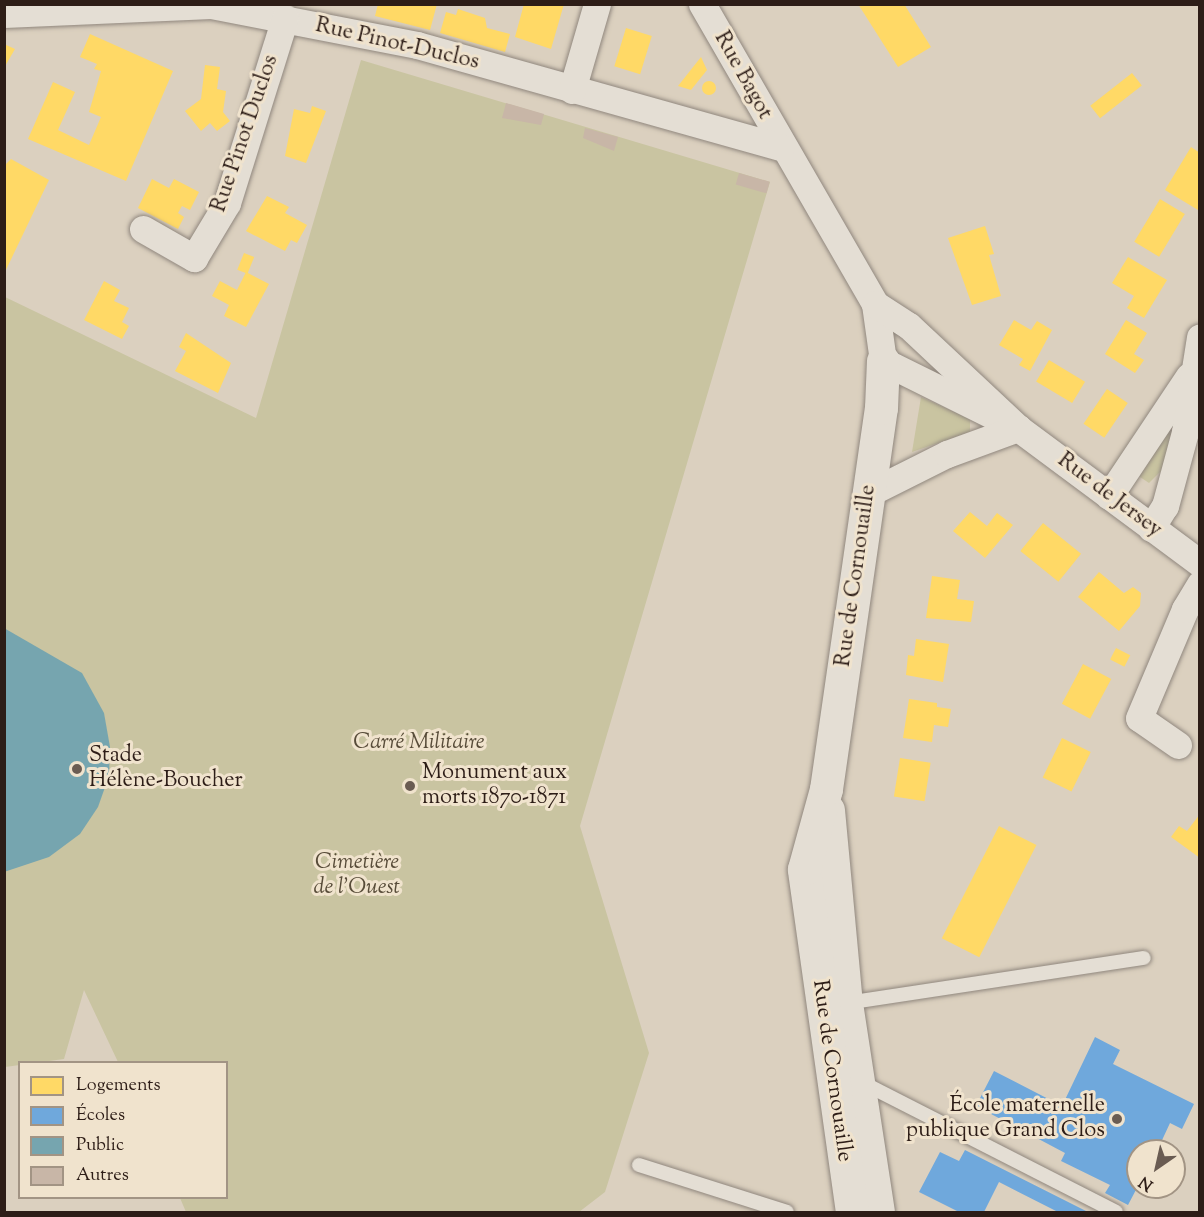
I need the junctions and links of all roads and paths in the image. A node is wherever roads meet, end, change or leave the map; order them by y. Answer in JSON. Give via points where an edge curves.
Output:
{"nodes":[{"id":1,"x":597,"y":4,"type":"edge"},
{"id":2,"x":702,"y":4,"type":"edge"},
{"id":3,"x":4,"y":14,"type":"edge"},
{"id":4,"x":285,"y":18,"type":"junction"},
{"id":5,"x":572,"y":90,"type":"junction"},
{"id":6,"x":781,"y":147,"type":"junction"},
{"id":7,"x":143,"y":229,"type":"dead end"},
{"id":8,"x":875,"y":304,"type":"junction"},
{"id":9,"x":1200,"y":337,"type":"edge"},
{"id":10,"x":884,"y":361,"type":"junction"},
{"id":11,"x":1191,"y":372,"type":"junction"},
{"id":12,"x":1018,"y":428,"type":"junction"},
{"id":13,"x":869,"y":493,"type":"junction"},
{"id":14,"x":1108,"y":496,"type":"junction"},
{"id":15,"x":1151,"y":528,"type":"junction"},
{"id":16,"x":1200,"y":563,"type":"edge"},
{"id":17,"x":1200,"y":584,"type":"edge"},
{"id":18,"x":1178,"y":745,"type":"dead end"},
{"id":19,"x":1143,"y":958,"type":"dead end"},
{"id":20,"x":833,"y":1005,"type":"junction"},
{"id":21,"x":859,"y":1081,"type":"junction"},
{"id":22,"x":639,"y":1165,"type":"dead end"},
{"id":23,"x":787,"y":1212,"type":"edge"},
{"id":24,"x":852,"y":1212,"type":"edge"},
{"id":25,"x":878,"y":1212,"type":"edge"},
{"id":26,"x":1116,"y":1212,"type":"edge"}],
"edges":[{"from":1,"to":5,"type":"street"},
{"from":2,"to":6,"type":"street","name":"Rue Bagot"},
{"from":3,"to":4,"type":"street","name":"Rue Pinot-Duclos","via":[[212,5]]},
{"from":4,"to":5,"type":"street","name":"Rue Pinot-Duclos","via":[[417,45]]},
{"from":4,"to":7,"type":"street","name":"Rue Pinot Duclos","via":[[227,203],[194,258]]},
{"from":5,"to":6,"type":"street","name":"Rue Pinot-Duclos"},
{"from":6,"to":8,"type":"street","name":"Rue de Jersey"},
{"from":8,"to":10,"type":"street","name":"Rue de Jersey"},
{"from":8,"to":12,"type":"street","name":"Rue de Jersey","via":[[909,326]]},
{"from":9,"to":11,"type":"street"},
{"from":10,"to":12,"type":"street","name":"Rue de Jersey"},
{"from":10,"to":13,"type":"street","name":"Rue de Cornouaille"},
{"from":11,"to":14,"type":"street"},
{"from":11,"to":15,"type":"street","via":[[1185,432],[1165,507]]},
{"from":12,"to":13,"type":"street","via":[[946,454]]},
{"from":12,"to":14,"type":"street","name":"Rue de Jersey"},
{"from":13,"to":20,"type":"street","name":"Rue de Cornouaille","via":[[826,789]]},
{"from":14,"to":15,"type":"street","name":"Rue de Jersey"},
{"from":15,"to":16,"type":"street","name":"Rue de Jersey"},
{"from":17,"to":18,"type":"street","via":[[1185,609],[1139,718]]},
{"from":19,"to":20,"type":"lane"},
{"from":20,"to":21,"type":"street","name":"Rue de Cornouaille"},
{"from":20,"to":24,"type":"street","name":"Rue de Cornouaille"},
{"from":21,"to":25,"type":"street","name":"Rue de Cornouaille"},
{"from":21,"to":26,"type":"lane"},
{"from":22,"to":23,"type":"lane"}]}
